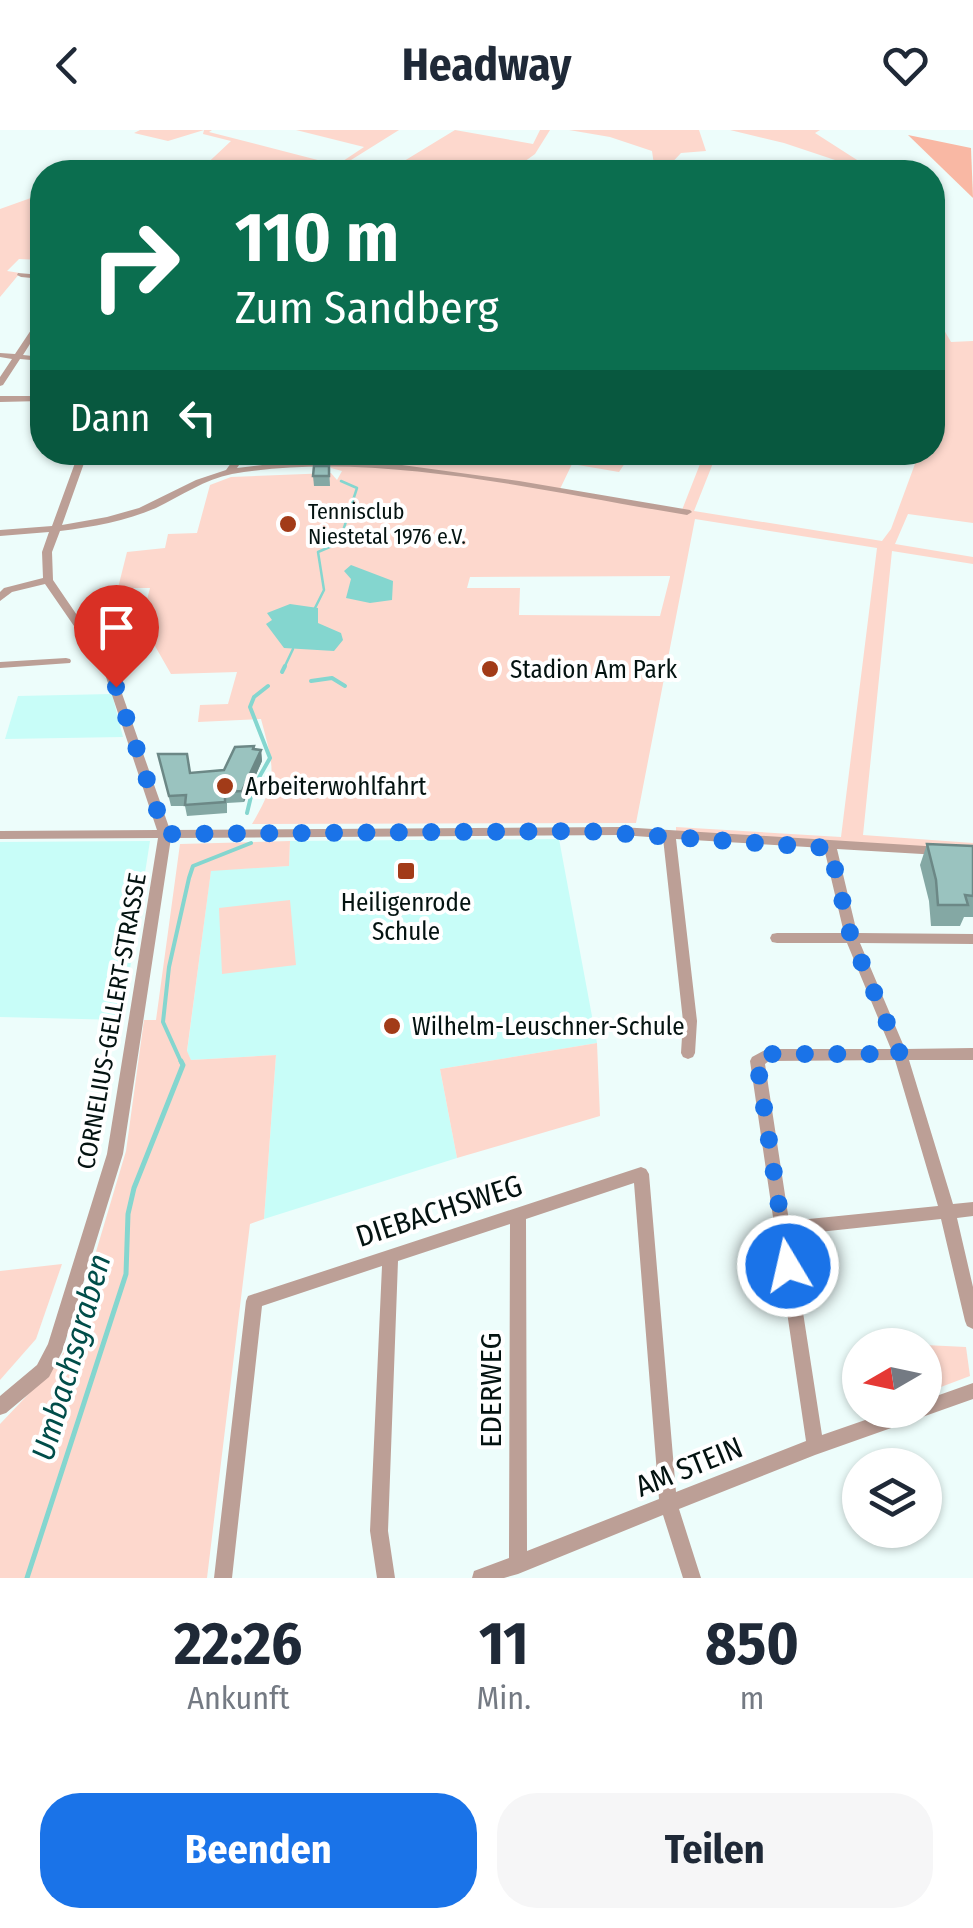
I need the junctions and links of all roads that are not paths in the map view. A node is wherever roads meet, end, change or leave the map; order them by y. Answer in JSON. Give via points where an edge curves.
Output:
{"nodes":[{"id":1,"x":21,"y":275,"type":"dead end"},
{"id":2,"x":30,"y":276,"type":"edge"},
{"id":3,"x":30,"y":337,"type":"edge"},
{"id":4,"x":0,"y":356,"type":"edge"},
{"id":5,"x":16,"y":357,"type":"junction"},
{"id":6,"x":30,"y":358,"type":"edge"},
{"id":7,"x":0,"y":382,"type":"edge"},
{"id":8,"x":0,"y":399,"type":"edge"},
{"id":9,"x":30,"y":399,"type":"edge"},
{"id":10,"x":79,"y":465,"type":"edge"},
{"id":11,"x":234,"y":465,"type":"edge"},
{"id":12,"x":230,"y":471,"type":"junction"},
{"id":13,"x":687,"y":512,"type":"dead end"},
{"id":14,"x":54,"y":529,"type":"junction"},
{"id":15,"x":0,"y":534,"type":"edge"},
{"id":16,"x":48,"y":580,"type":"junction"},
{"id":17,"x":0,"y":598,"type":"edge"},
{"id":18,"x":66,"y":662,"type":"dead end"},
{"id":19,"x":0,"y":664,"type":"edge"},
{"id":20,"x":0,"y":834,"type":"edge"},
{"id":21,"x":165,"y":834,"type":"junction"},
{"id":22,"x":669,"y":834,"type":"junction"},
{"id":23,"x":830,"y":848,"type":"junction"},
{"id":24,"x":973,"y":854,"type":"edge"},
{"id":25,"x":851,"y":937,"type":"junction"},
{"id":26,"x":777,"y":938,"type":"dead end"},
{"id":27,"x":973,"y":939,"type":"edge"},
{"id":28,"x":688,"y":1052,"type":"dead end"},
{"id":29,"x":900,"y":1054,"type":"junction"},
{"id":30,"x":973,"y":1054,"type":"edge"},
{"id":31,"x":973,"y":1208,"type":"edge"},
{"id":32,"x":948,"y":1214,"type":"junction"},
{"id":33,"x":518,"y":1216,"type":"junction"},
{"id":34,"x":782,"y":1229,"type":"junction"},
{"id":35,"x":390,"y":1255,"type":"junction"},
{"id":36,"x":973,"y":1321,"type":"edge"},
{"id":37,"x":973,"y":1391,"type":"edge"},
{"id":38,"x":942,"y":1402,"type":"edge"},
{"id":39,"x":0,"y":1407,"type":"edge"},
{"id":40,"x":867,"y":1428,"type":"edge"},
{"id":41,"x":815,"y":1446,"type":"junction"},
{"id":42,"x":668,"y":1504,"type":"junction"},
{"id":43,"x":518,"y":1564,"type":"junction"},
{"id":44,"x":223,"y":1578,"type":"edge"},
{"id":45,"x":386,"y":1578,"type":"edge"},
{"id":46,"x":481,"y":1578,"type":"edge"},
{"id":47,"x":692,"y":1578,"type":"edge"}],
"edges":[{"from":1,"to":2,"type":"street"},
{"from":3,"to":5,"type":"street"},
{"from":4,"to":5,"type":"street"},
{"from":5,"to":6,"type":"street"},
{"from":5,"to":7,"type":"street"},
{"from":8,"to":9,"type":"street"},
{"from":10,"to":14,"type":"street"},
{"from":11,"to":12,"type":"street"},
{"from":12,"to":13,"type":"street","via":[[333,465],[428,473]]},
{"from":12,"to":14,"type":"street","via":[[138,511]]},
{"from":14,"to":15,"type":"street"},
{"from":14,"to":16,"type":"street"},
{"from":16,"to":17,"type":"street"},
{"from":16,"to":21,"type":"street","name":"CORNELIUS-GELLERT-STRASSE","via":[[108,668]]},
{"from":18,"to":19,"type":"street"},
{"from":20,"to":21,"type":"street"},
{"from":21,"to":22,"type":"street"},
{"from":21,"to":39,"type":"street","name":"CORNELIUS-GELLERT-STRASSE","via":[[116,1154],[56,1346],[43,1371]]},
{"from":22,"to":23,"type":"street"},
{"from":22,"to":28,"type":"street"},
{"from":23,"to":24,"type":"street"},
{"from":23,"to":25,"type":"street"},
{"from":25,"to":26,"type":"street"},
{"from":25,"to":27,"type":"street"},
{"from":25,"to":29,"type":"street"},
{"from":29,"to":30,"type":"street"},
{"from":29,"to":32,"type":"street"},
{"from":29,"to":34,"type":"street","via":[[767,1054],[757,1061]]},
{"from":31,"to":32,"type":"street"},
{"from":32,"to":34,"type":"street"},
{"from":32,"to":36,"type":"street"},
{"from":33,"to":35,"type":"street","name":"DIEBACHSWEG"},
{"from":33,"to":42,"type":"street","name":"DIEBACHSWEG","via":[[641,1174]]},
{"from":33,"to":43,"type":"street","name":"EDERWEG"},
{"from":34,"to":41,"type":"street"},
{"from":35,"to":44,"type":"street","name":"DIEBACHSWEG","via":[[254,1302]]},
{"from":35,"to":45,"type":"street","via":[[379,1531]]},
{"from":37,"to":38,"type":"street","name":"AM STEIN"},
{"from":40,"to":41,"type":"street","name":"AM STEIN"},
{"from":41,"to":42,"type":"street","name":"AM STEIN"},
{"from":42,"to":43,"type":"street","name":"AM STEIN"},
{"from":42,"to":47,"type":"street"},
{"from":43,"to":46,"type":"street","name":"AM STEIN"}]}
